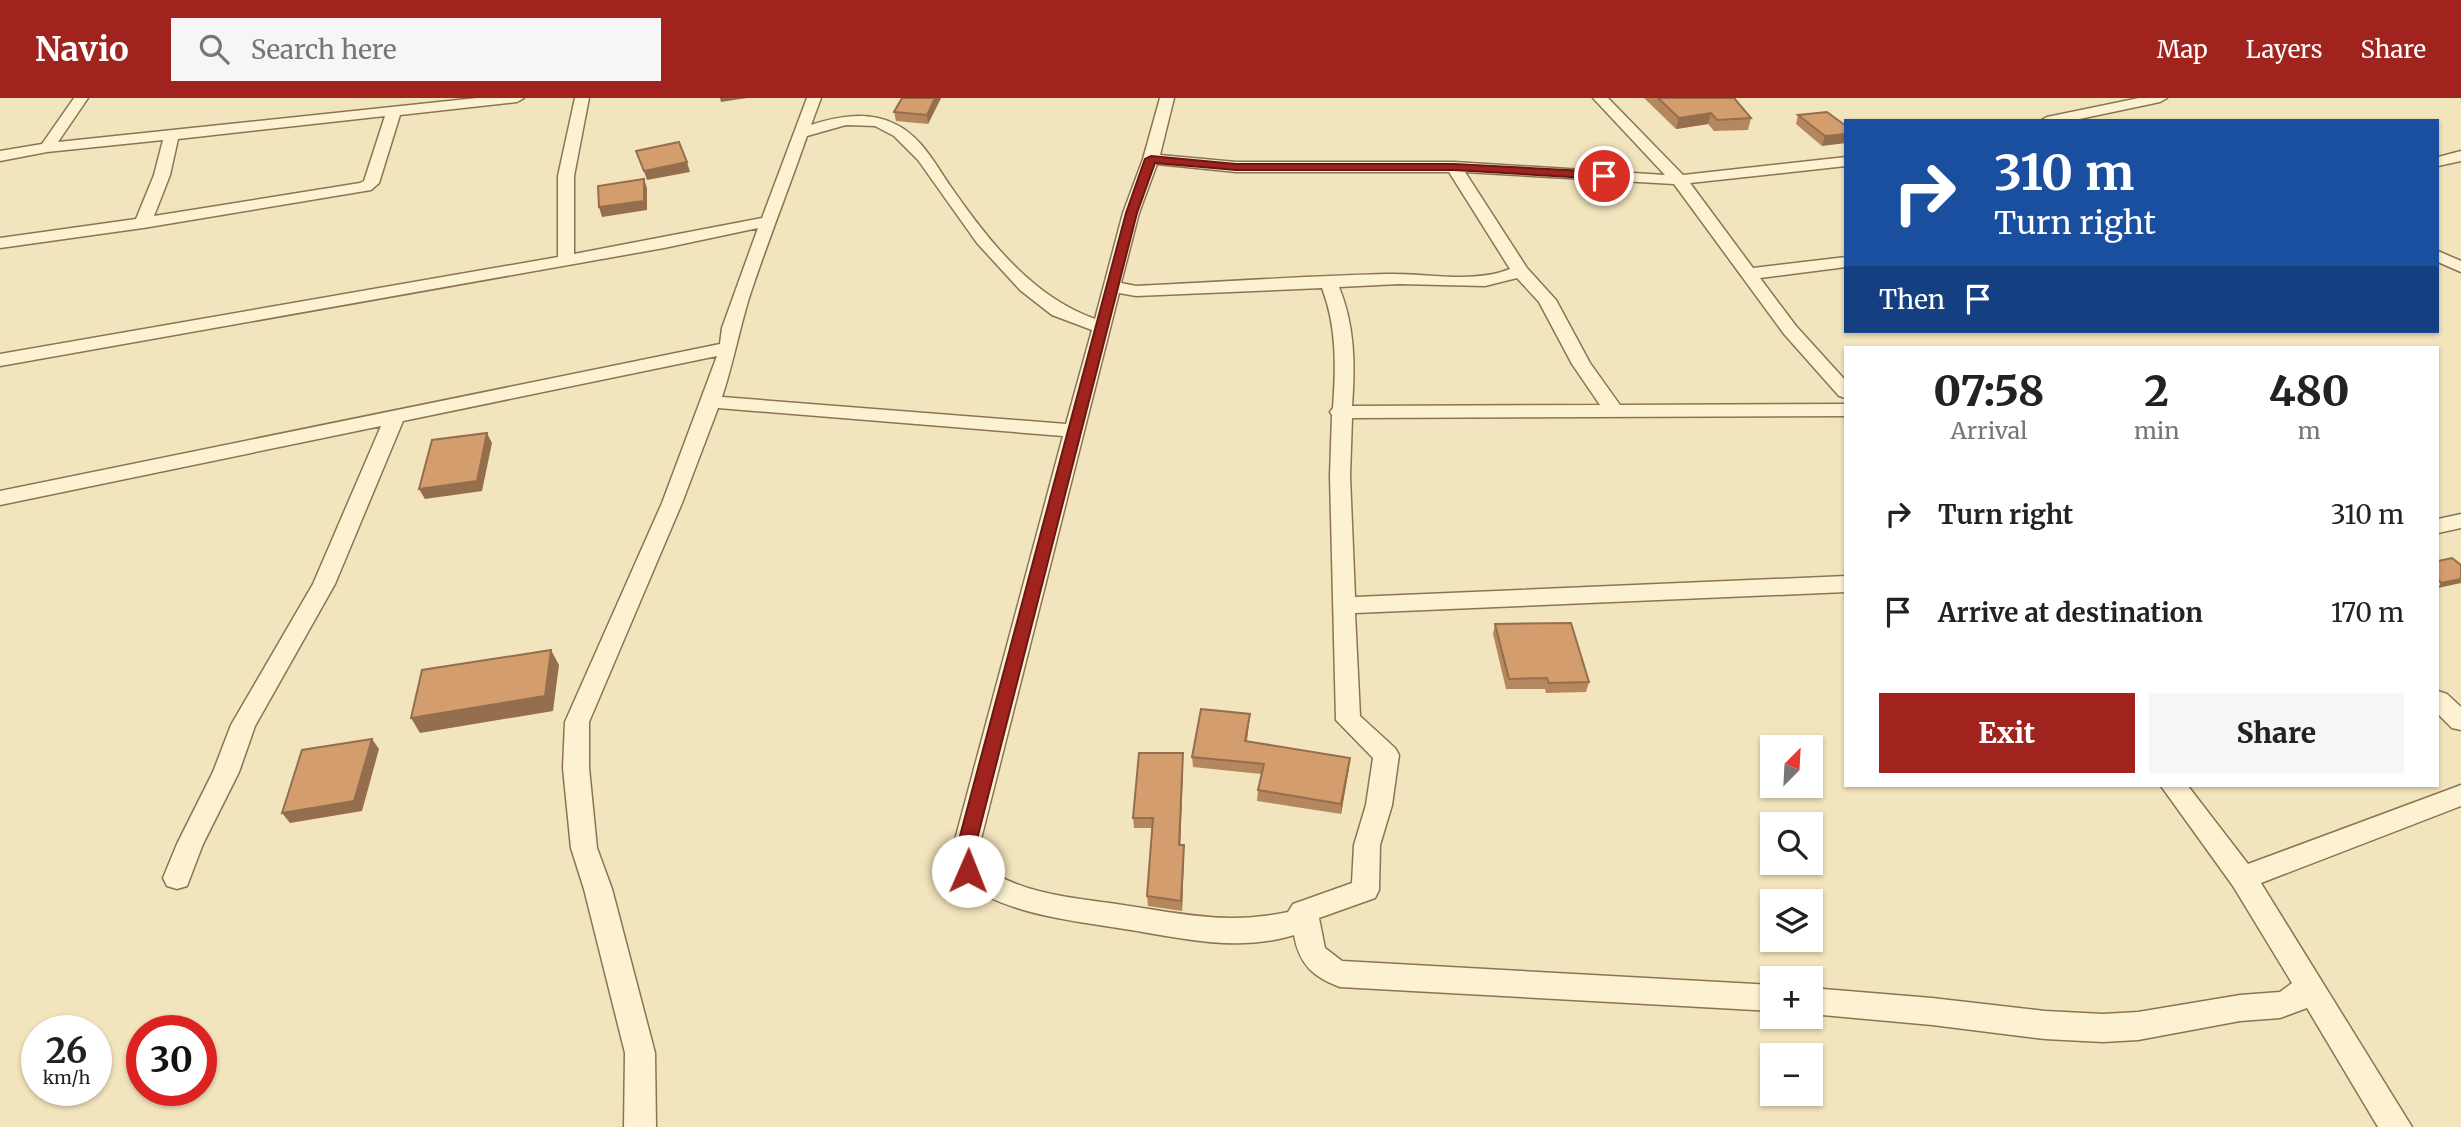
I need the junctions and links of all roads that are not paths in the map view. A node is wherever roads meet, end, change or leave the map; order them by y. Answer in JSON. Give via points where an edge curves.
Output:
{"nodes":[{"id":1,"x":81,"y":98,"type":"edge"},
{"id":2,"x":517,"y":98,"type":"edge"},
{"id":3,"x":582,"y":98,"type":"edge"},
{"id":4,"x":814,"y":98,"type":"edge"},
{"id":5,"x":1167,"y":98,"type":"edge"},
{"id":6,"x":1600,"y":98,"type":"edge"},
{"id":7,"x":2100,"y":98,"type":"edge"},
{"id":8,"x":2160,"y":98,"type":"edge"},
{"id":9,"x":2117,"y":107,"type":"junction"},
{"id":10,"x":394,"y":111,"type":"junction"},
{"id":11,"x":2139,"y":118,"type":"dead end"},
{"id":12,"x":2057,"y":119,"type":"edge"},
{"id":13,"x":803,"y":133,"type":"junction"},
{"id":14,"x":171,"y":136,"type":"junction"},
{"id":15,"x":47,"y":148,"type":"junction"},
{"id":16,"x":0,"y":156,"type":"edge"},
{"id":17,"x":2461,"y":156,"type":"edge"},
{"id":18,"x":1151,"y":159,"type":"junction"},
{"id":19,"x":1844,"y":160,"type":"edge"},
{"id":20,"x":2439,"y":162,"type":"edge"},
{"id":21,"x":1454,"y":167,"type":"junction"},
{"id":22,"x":1679,"y":180,"type":"junction"},
{"id":23,"x":770,"y":221,"type":"junction"},
{"id":24,"x":143,"y":223,"type":"junction"},
{"id":25,"x":0,"y":243,"type":"edge"},
{"id":26,"x":2439,"y":256,"type":"edge"},
{"id":27,"x":566,"y":260,"type":"junction"},
{"id":28,"x":1844,"y":262,"type":"edge"},
{"id":29,"x":2461,"y":267,"type":"edge"},
{"id":30,"x":1520,"y":271,"type":"junction"},
{"id":31,"x":1750,"y":274,"type":"junction"},
{"id":32,"x":1329,"y":283,"type":"junction"},
{"id":33,"x":1113,"y":287,"type":"junction"},
{"id":34,"x":1102,"y":328,"type":"junction"},
{"id":35,"x":729,"y":348,"type":"junction"},
{"id":36,"x":0,"y":360,"type":"edge"},
{"id":37,"x":1844,"y":389,"type":"edge"},
{"id":38,"x":711,"y":402,"type":"junction"},
{"id":39,"x":1844,"y":410,"type":"edge"},
{"id":40,"x":1340,"y":412,"type":"junction"},
{"id":41,"x":1615,"y":412,"type":"junction"},
{"id":42,"x":395,"y":416,"type":"junction"},
{"id":43,"x":1075,"y":431,"type":"junction"},
{"id":44,"x":0,"y":498,"type":"edge"},
{"id":45,"x":2461,"y":521,"type":"edge"},
{"id":46,"x":2439,"y":526,"type":"edge"},
{"id":47,"x":1844,"y":584,"type":"edge"},
{"id":48,"x":1346,"y":605,"type":"junction"},
{"id":49,"x":2439,"y":701,"type":"edge"},
{"id":50,"x":2461,"y":721,"type":"edge"},
{"id":51,"x":2175,"y":787,"type":"edge"},
{"id":52,"x":2461,"y":795,"type":"edge"},
{"id":53,"x":177,"y":878,"type":"dead end"},
{"id":54,"x":2243,"y":878,"type":"junction"},
{"id":55,"x":1303,"y":912,"type":"junction"},
{"id":56,"x":2307,"y":982,"type":"junction"},
{"id":57,"x":1760,"y":997,"type":"edge"},
{"id":58,"x":1823,"y":1002,"type":"edge"},
{"id":59,"x":640,"y":1127,"type":"edge"},
{"id":60,"x":2396,"y":1127,"type":"edge"}],
"edges":[{"from":1,"to":15,"type":"street"},
{"from":2,"to":10,"type":"street"},
{"from":3,"to":27,"type":"street","via":[[566,176]]},
{"from":4,"to":13,"type":"street"},
{"from":5,"to":18,"type":"street"},
{"from":6,"to":22,"type":"street"},
{"from":7,"to":9,"type":"street"},
{"from":8,"to":9,"type":"street"},
{"from":9,"to":11,"type":"street"},
{"from":9,"to":12,"type":"street"},
{"from":10,"to":14,"type":"street"},
{"from":10,"to":24,"type":"street","via":[[371,183],[365,187]]},
{"from":13,"to":23,"type":"street"},
{"from":13,"to":34,"type":"street","via":[[857,120],[889,126],[906,136],[969,222],[1020,278],[1052,308]]},
{"from":14,"to":15,"type":"street"},
{"from":14,"to":24,"type":"street"},
{"from":15,"to":16,"type":"street"},
{"from":17,"to":20,"type":"street"},
{"from":18,"to":21,"type":"street","via":[[1236,167]]},
{"from":18,"to":33,"type":"street","via":[[1131,213]]},
{"from":19,"to":22,"type":"street"},
{"from":21,"to":22,"type":"street"},
{"from":21,"to":30,"type":"street"},
{"from":22,"to":31,"type":"street"},
{"from":23,"to":27,"type":"street"},
{"from":23,"to":35,"type":"street","via":[[731,328]]},
{"from":24,"to":25,"type":"street"},
{"from":26,"to":29,"type":"street"},
{"from":27,"to":36,"type":"street"},
{"from":28,"to":31,"type":"street"},
{"from":30,"to":32,"type":"street","via":[[1486,280]]},
{"from":30,"to":41,"type":"street","via":[[1547,300],[1581,364]]},
{"from":31,"to":37,"type":"street","via":[[1790,330]]},
{"from":32,"to":33,"type":"street","via":[[1136,291]]},
{"from":32,"to":40,"type":"street","via":[[1342,326],[1345,379]]},
{"from":33,"to":34,"type":"street"},
{"from":34,"to":43,"type":"street"},
{"from":35,"to":38,"type":"street"},
{"from":35,"to":42,"type":"street"},
{"from":38,"to":43,"type":"street"},
{"from":38,"to":59,"type":"street","via":[[577,722],[576,768],[584,848],[640,1052]]},
{"from":39,"to":41,"type":"street"},
{"from":40,"to":41,"type":"street"},
{"from":40,"to":48,"type":"street"},
{"from":42,"to":44,"type":"street"},
{"from":42,"to":53,"type":"street","via":[[324,584],[243,725]]},
{"from":43,"to":55,"type":"street","via":[[965,851],[968,871],[998,889],[1048,904],[1199,930],[1283,927],[1299,921]]},
{"from":45,"to":46,"type":"street"},
{"from":47,"to":48,"type":"street"},
{"from":48,"to":55,"type":"street","via":[[1348,720],[1386,755],[1367,845],[1365,890]]},
{"from":49,"to":50,"type":"street"},
{"from":51,"to":54,"type":"street"},
{"from":52,"to":54,"type":"street"},
{"from":54,"to":56,"type":"street"},
{"from":55,"to":57,"type":"street","via":[[1315,960],[1340,974]]},
{"from":56,"to":58,"type":"street","via":[[2303,996],[2291,1003],[2147,1026],[2102,1028]]},
{"from":56,"to":60,"type":"street"}]}
